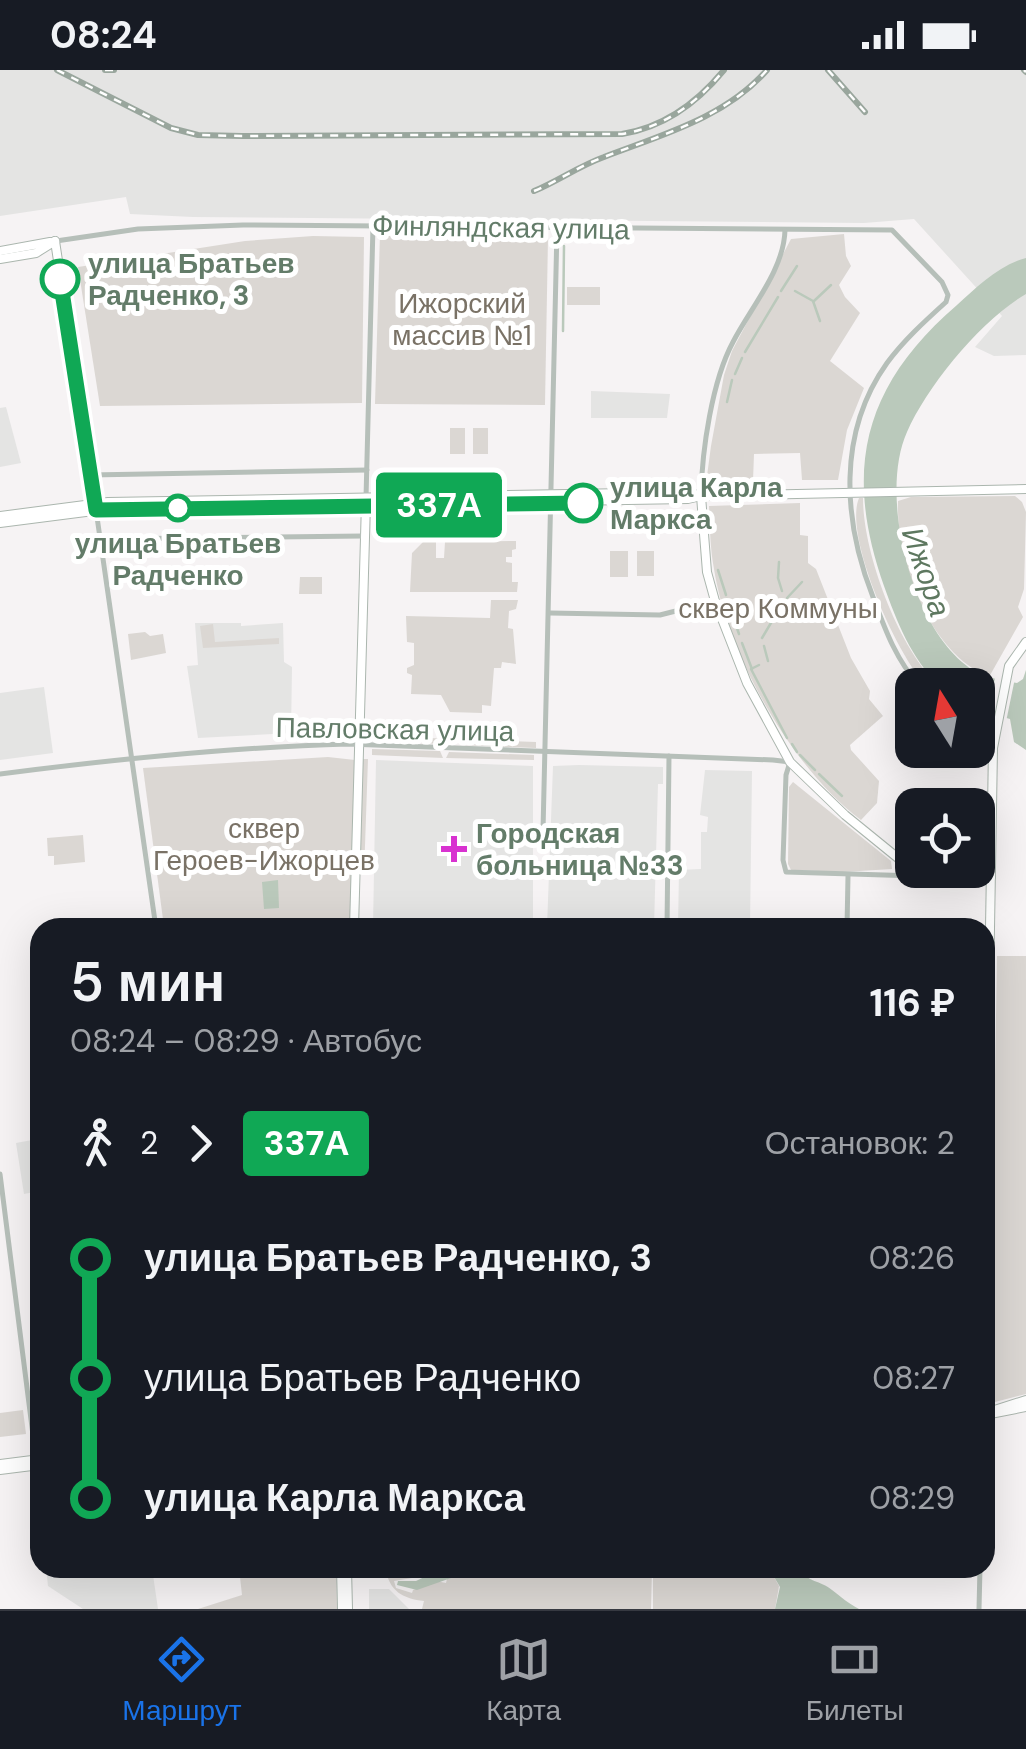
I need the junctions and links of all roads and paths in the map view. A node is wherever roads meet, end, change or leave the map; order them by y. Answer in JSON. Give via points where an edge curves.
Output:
{"nodes":[{"id":1,"x":373,"y":226,"type":"junction"},
{"id":2,"x":557,"y":228,"type":"junction"},
{"id":3,"x":786,"y":230,"type":"junction"},
{"id":4,"x":55,"y":241,"type":"junction"},
{"id":5,"x":0,"y":251,"type":"edge"},
{"id":6,"x":0,"y":259,"type":"edge"},
{"id":7,"x":367,"y":470,"type":"junction"},
{"id":8,"x":89,"y":475,"type":"junction"},
{"id":9,"x":1026,"y":489,"type":"edge"},
{"id":10,"x":848,"y":492,"type":"junction"},
{"id":11,"x":701,"y":496,"type":"junction"},
{"id":12,"x":552,"y":499,"type":"junction"},
{"id":13,"x":366,"y":502,"type":"junction"},
{"id":14,"x":96,"y":506,"type":"junction"},
{"id":15,"x":0,"y":519,"type":"edge"},
{"id":16,"x":365,"y":536,"type":"junction"},
{"id":17,"x":102,"y":539,"type":"junction"},
{"id":18,"x":715,"y":601,"type":"junction"},
{"id":19,"x":550,"y":614,"type":"junction"},
{"id":20,"x":1026,"y":642,"type":"edge"},
{"id":21,"x":907,"y":668,"type":"edge"},
{"id":22,"x":996,"y":726,"type":"joint"},
{"id":23,"x":360,"y":745,"type":"junction"},
{"id":24,"x":546,"y":752,"type":"junction"},
{"id":25,"x":668,"y":756,"type":"junction"},
{"id":26,"x":132,"y":757,"type":"junction"},
{"id":27,"x":790,"y":762,"type":"junction"},
{"id":28,"x":0,"y":774,"type":"edge"},
{"id":29,"x":994,"y":788,"type":"edge"},
{"id":30,"x":544,"y":831,"type":"dead end"},
{"id":31,"x":895,"y":856,"type":"edge"},
{"id":32,"x":848,"y":875,"type":"junction"},
{"id":33,"x":895,"y":876,"type":"edge"},
{"id":34,"x":991,"y":888,"type":"edge"},
{"id":35,"x":155,"y":918,"type":"edge"},
{"id":36,"x":354,"y":918,"type":"edge"},
{"id":37,"x":667,"y":918,"type":"edge"},
{"id":38,"x":847,"y":918,"type":"edge"},
{"id":39,"x":990,"y":918,"type":"edge"},
{"id":40,"x":0,"y":1174,"type":"edge"},
{"id":41,"x":30,"y":1395,"type":"edge"},
{"id":42,"x":1026,"y":1404,"type":"edge"},
{"id":43,"x":995,"y":1412,"type":"edge"},
{"id":44,"x":30,"y":1462,"type":"edge"},
{"id":45,"x":0,"y":1467,"type":"edge"},
{"id":46,"x":344,"y":1578,"type":"edge"},
{"id":47,"x":980,"y":1578,"type":"edge"},
{"id":48,"x":345,"y":1609,"type":"edge"},
{"id":49,"x":979,"y":1609,"type":"edge"}],
"edges":[{"from":1,"to":2,"type":"street","name":"Финляндская улица"},
{"from":1,"to":4,"type":"street","name":"Финляндская улица","via":[[152,228]]},
{"from":1,"to":7,"type":"street"},
{"from":2,"to":3,"type":"street","name":"Финляндская улица"},
{"from":2,"to":12,"type":"street"},
{"from":3,"to":10,"type":"street","name":"Финляндская улица","via":[[892,230],[948,295],[873,387],[856,431]]},
{"from":3,"to":11,"type":"street","via":[[782,252],[719,380]]},
{"from":4,"to":5,"type":"street","name":"Финляндская улица"},
{"from":4,"to":6,"type":"street","name":"Финляндская улица","via":[[36,253]]},
{"from":4,"to":8,"type":"street"},
{"from":7,"to":8,"type":"street"},
{"from":7,"to":13,"type":"street"},
{"from":8,"to":14,"type":"street"},
{"from":9,"to":10,"type":"street"},
{"from":10,"to":11,"type":"street"},
{"from":10,"to":21,"type":"street","via":[[858,560]]},
{"from":11,"to":12,"type":"street"},
{"from":11,"to":18,"type":"street"},
{"from":12,"to":13,"type":"street"},
{"from":12,"to":19,"type":"street"},
{"from":13,"to":14,"type":"street"},
{"from":13,"to":16,"type":"street"},
{"from":14,"to":15,"type":"street"},
{"from":14,"to":17,"type":"street"},
{"from":16,"to":17,"type":"street"},
{"from":16,"to":23,"type":"street"},
{"from":17,"to":26,"type":"street"},
{"from":18,"to":19,"type":"street","via":[[660,615]]},
{"from":18,"to":27,"type":"street","via":[[747,683]]},
{"from":19,"to":24,"type":"street"},
{"from":20,"to":22,"type":"street","via":[[1006,674]]},
{"from":22,"to":29,"type":"street"},
{"from":23,"to":24,"type":"street","name":"Павловская улица"},
{"from":23,"to":26,"type":"street","name":"Павловская улица"},
{"from":23,"to":36,"type":"street"},
{"from":24,"to":25,"type":"street","name":"Павловская улица"},
{"from":24,"to":30,"type":"street"},
{"from":25,"to":27,"type":"street","name":"Павловская улица"},
{"from":25,"to":37,"type":"street"},
{"from":26,"to":28,"type":"street","name":"Павловская улица"},
{"from":26,"to":35,"type":"street"},
{"from":27,"to":31,"type":"street"},
{"from":27,"to":32,"type":"street","via":[[786,872]]},
{"from":32,"to":33,"type":"street"},
{"from":32,"to":38,"type":"street"},
{"from":34,"to":39,"type":"street"},
{"from":40,"to":41,"type":"street"},
{"from":42,"to":43,"type":"street"},
{"from":44,"to":45,"type":"street"},
{"from":46,"to":48,"type":"street"},
{"from":47,"to":49,"type":"street"}]}
